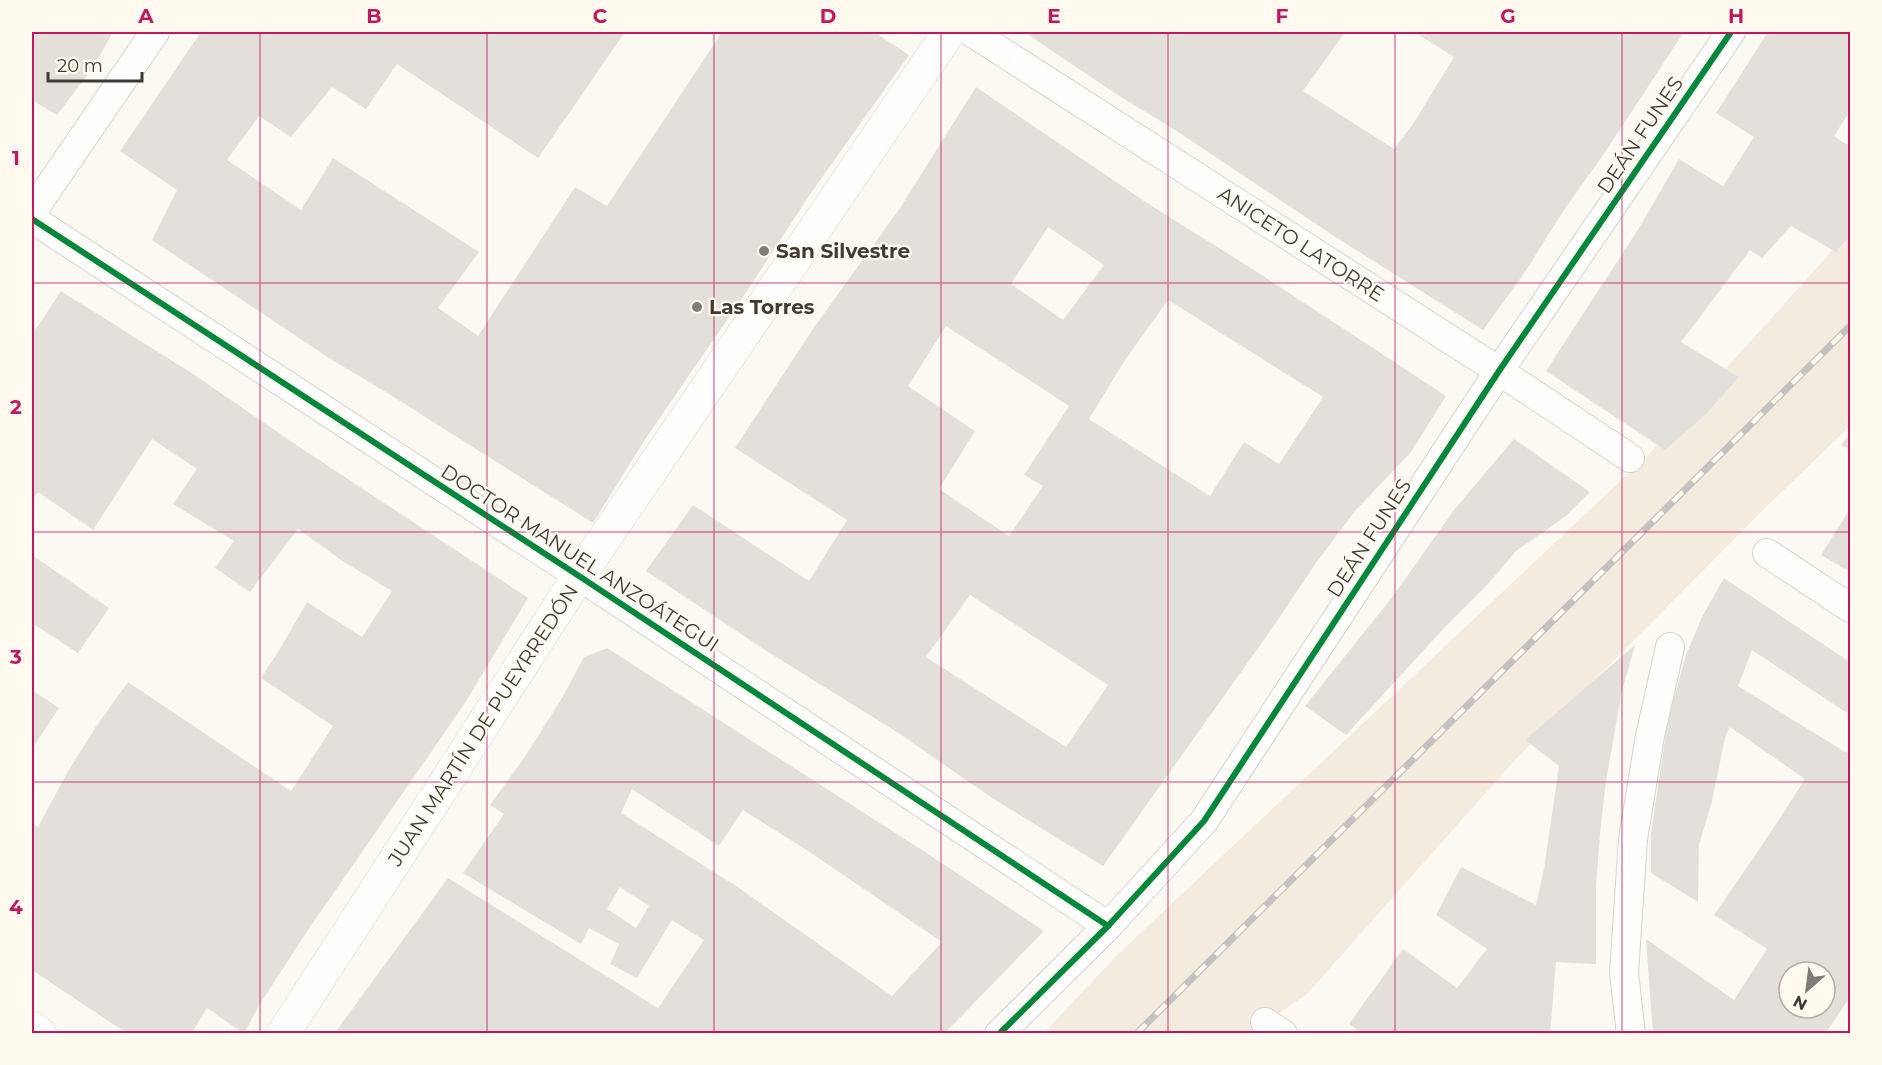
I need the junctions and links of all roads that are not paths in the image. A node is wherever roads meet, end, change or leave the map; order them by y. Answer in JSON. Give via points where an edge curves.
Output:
{"nodes":[{"id":1,"x":155,"y":32,"type":"edge"},
{"id":2,"x":949,"y":32,"type":"edge"},
{"id":3,"x":971,"y":32,"type":"edge"},
{"id":4,"x":1731,"y":32,"type":"edge"},
{"id":5,"x":32,"y":212,"type":"edge"},
{"id":6,"x":32,"y":219,"type":"edge"},
{"id":7,"x":1498,"y":371,"type":"junction"},
{"id":8,"x":1630,"y":458,"type":"dead end"},
{"id":9,"x":1767,"y":553,"type":"dead end"},
{"id":10,"x":579,"y":576,"type":"junction"},
{"id":11,"x":1851,"y":608,"type":"edge"},
{"id":12,"x":1670,"y":646,"type":"dead end"},
{"id":13,"x":1108,"y":926,"type":"junction"},
{"id":14,"x":32,"y":1028,"type":"edge"},
{"id":15,"x":40,"y":1034,"type":"edge"},
{"id":16,"x":283,"y":1034,"type":"edge"},
{"id":17,"x":999,"y":1034,"type":"edge"},
{"id":18,"x":1631,"y":1034,"type":"edge"}],
"edges":[{"from":1,"to":5,"type":"street"},
{"from":2,"to":10,"type":"street","name":"JUAN MARTÍN DE PUEYRREDÓN"},
{"from":3,"to":7,"type":"street","name":"ANICETO LATORRE"},
{"from":4,"to":7,"type":"street","name":"DEÁN FUNES"},
{"from":6,"to":10,"type":"street","name":"DOCTOR MANUEL ANZOÁTEGUI"},
{"from":7,"to":8,"type":"street","name":"ANICETO LATORRE"},
{"from":7,"to":13,"type":"street","name":"DEÁN FUNES","via":[[1204,821]]},
{"from":9,"to":11,"type":"street"},
{"from":10,"to":13,"type":"street","name":"DOCTOR MANUEL ANZOÁTEGUI"},
{"from":10,"to":16,"type":"street","name":"JUAN MARTÍN DE PUEYRREDÓN"},
{"from":12,"to":18,"type":"street","via":[[1633,839],[1624,973]]},
{"from":13,"to":17,"type":"street","name":"DEÁN FUNES"},
{"from":14,"to":15,"type":"street"}]}
